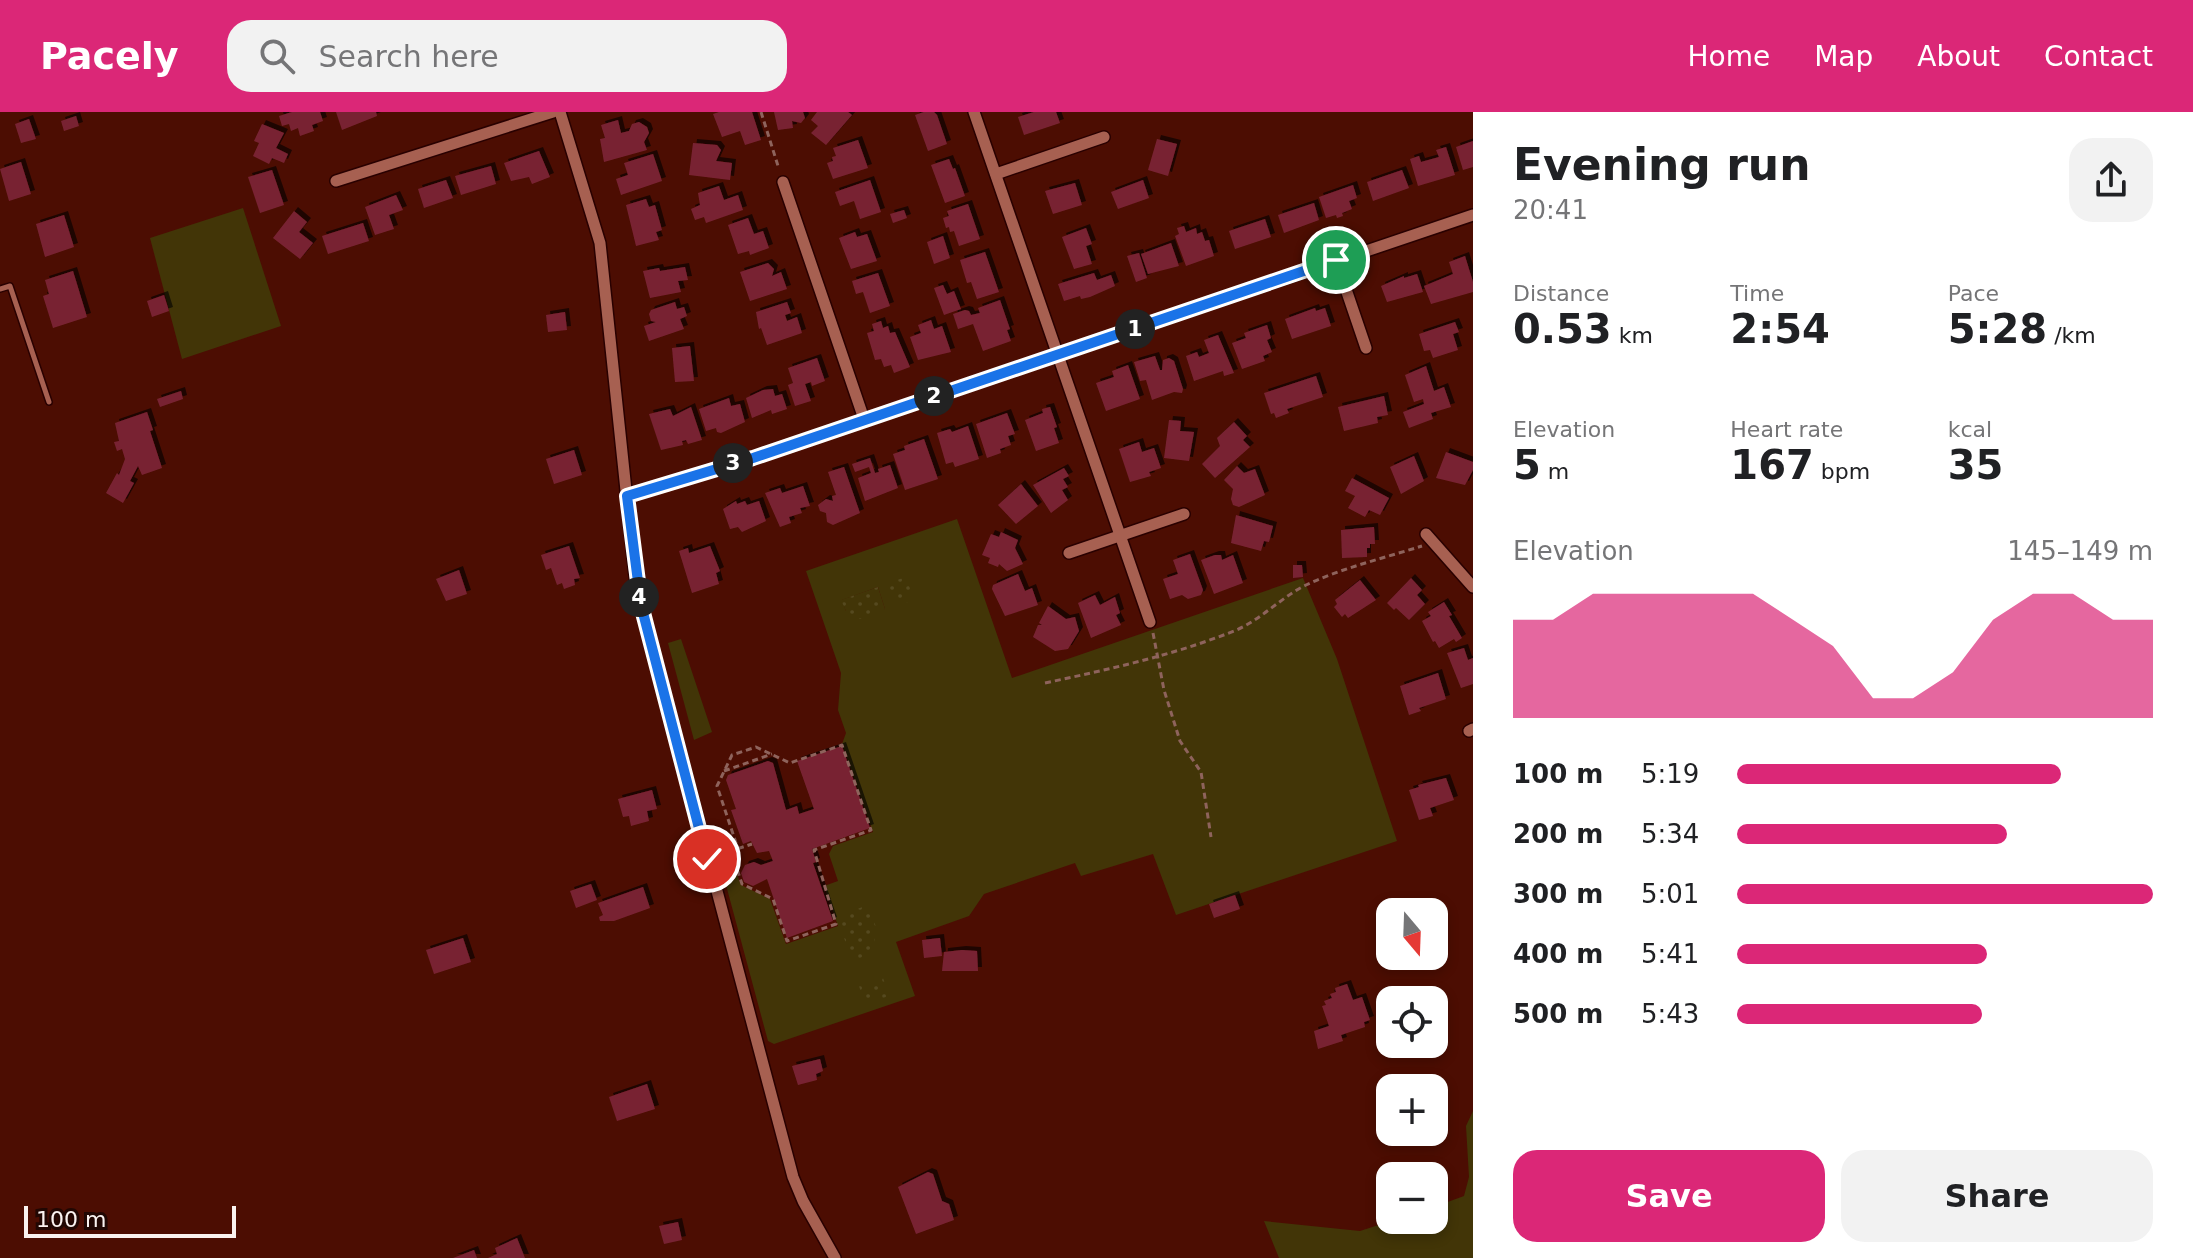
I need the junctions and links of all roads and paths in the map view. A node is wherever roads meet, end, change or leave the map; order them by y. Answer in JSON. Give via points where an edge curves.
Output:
{"nodes":[{"id":1,"x":553,"y":112,"type":"edge"},
{"id":2,"x":560,"y":112,"type":"edge"},
{"id":3,"x":761,"y":112,"type":"edge"},
{"id":4,"x":974,"y":112,"type":"edge"},
{"id":5,"x":1104,"y":137,"type":"dead end"},
{"id":6,"x":996,"y":174,"type":"junction"},
{"id":7,"x":336,"y":181,"type":"dead end"},
{"id":8,"x":783,"y":182,"type":"joint"},
{"id":9,"x":1473,"y":215,"type":"edge"},
{"id":10,"x":1336,"y":260,"type":"junction"},
{"id":11,"x":0,"y":289,"type":"edge"},
{"id":12,"x":1366,"y":348,"type":"dead end"},
{"id":13,"x":1058,"y":354,"type":"junction"},
{"id":14,"x":49,"y":402,"type":"dead end"},
{"id":15,"x":864,"y":419,"type":"junction"},
{"id":16,"x":627,"y":496,"type":"junction"},
{"id":17,"x":1184,"y":514,"type":"dead end"},
{"id":18,"x":1120,"y":535,"type":"junction"},
{"id":19,"x":1430,"y":538,"type":"joint"},
{"id":20,"x":1069,"y":553,"type":"dead end"},
{"id":21,"x":1473,"y":587,"type":"edge"},
{"id":22,"x":1150,"y":622,"type":"joint"},
{"id":23,"x":1160,"y":658,"type":"junction"},
{"id":24,"x":1045,"y":683,"type":"dead end"},
{"id":25,"x":772,"y":754,"type":"junction"},
{"id":26,"x":724,"y":771,"type":"junction"},
{"id":27,"x":1211,"y":837,"type":"dead end"},
{"id":28,"x":752,"y":844,"type":"dead end"},
{"id":29,"x":738,"y":849,"type":"junction"},
{"id":30,"x":731,"y":851,"type":"junction"},
{"id":31,"x":707,"y":859,"type":"junction"},
{"id":32,"x":835,"y":1258,"type":"edge"}],
"edges":[{"from":1,"to":7,"type":"street"},
{"from":2,"to":16,"type":"street","via":[[600,243]]},
{"from":3,"to":8,"type":"path"},
{"from":4,"to":6,"type":"street"},
{"from":5,"to":6,"type":"street"},
{"from":6,"to":13,"type":"street"},
{"from":8,"to":15,"type":"street"},
{"from":9,"to":10,"type":"street"},
{"from":10,"to":12,"type":"street"},
{"from":10,"to":13,"type":"street"},
{"from":11,"to":14,"type":"lane","via":[[10,286]]},
{"from":13,"to":15,"type":"street"},
{"from":13,"to":18,"type":"street"},
{"from":15,"to":16,"type":"street"},
{"from":16,"to":31,"type":"street","via":[[641,605]]},
{"from":17,"to":18,"type":"street"},
{"from":18,"to":20,"type":"street"},
{"from":18,"to":22,"type":"street"},
{"from":19,"to":21,"type":"street"},
{"from":19,"to":23,"type":"path","via":[[1308,584],[1244,626]]},
{"from":22,"to":23,"type":"path"},
{"from":23,"to":24,"type":"path"},
{"from":23,"to":27,"type":"path","via":[[1180,741],[1201,772]]},
{"from":25,"to":26,"type":"path"},
{"from":25,"to":26,"type":"path","via":[[756,747],[732,755]]},
{"from":25,"to":30,"type":"path","via":[[790,763],[842,745],[871,830],[814,850],[836,924],[787,941],[773,899],[742,884]]},
{"from":26,"to":29,"type":"path","via":[[717,786]]},
{"from":28,"to":29,"type":"path"},
{"from":29,"to":30,"type":"path"},
{"from":30,"to":31,"type":"path"},
{"from":31,"to":32,"type":"street","via":[[793,1177]]}]}
